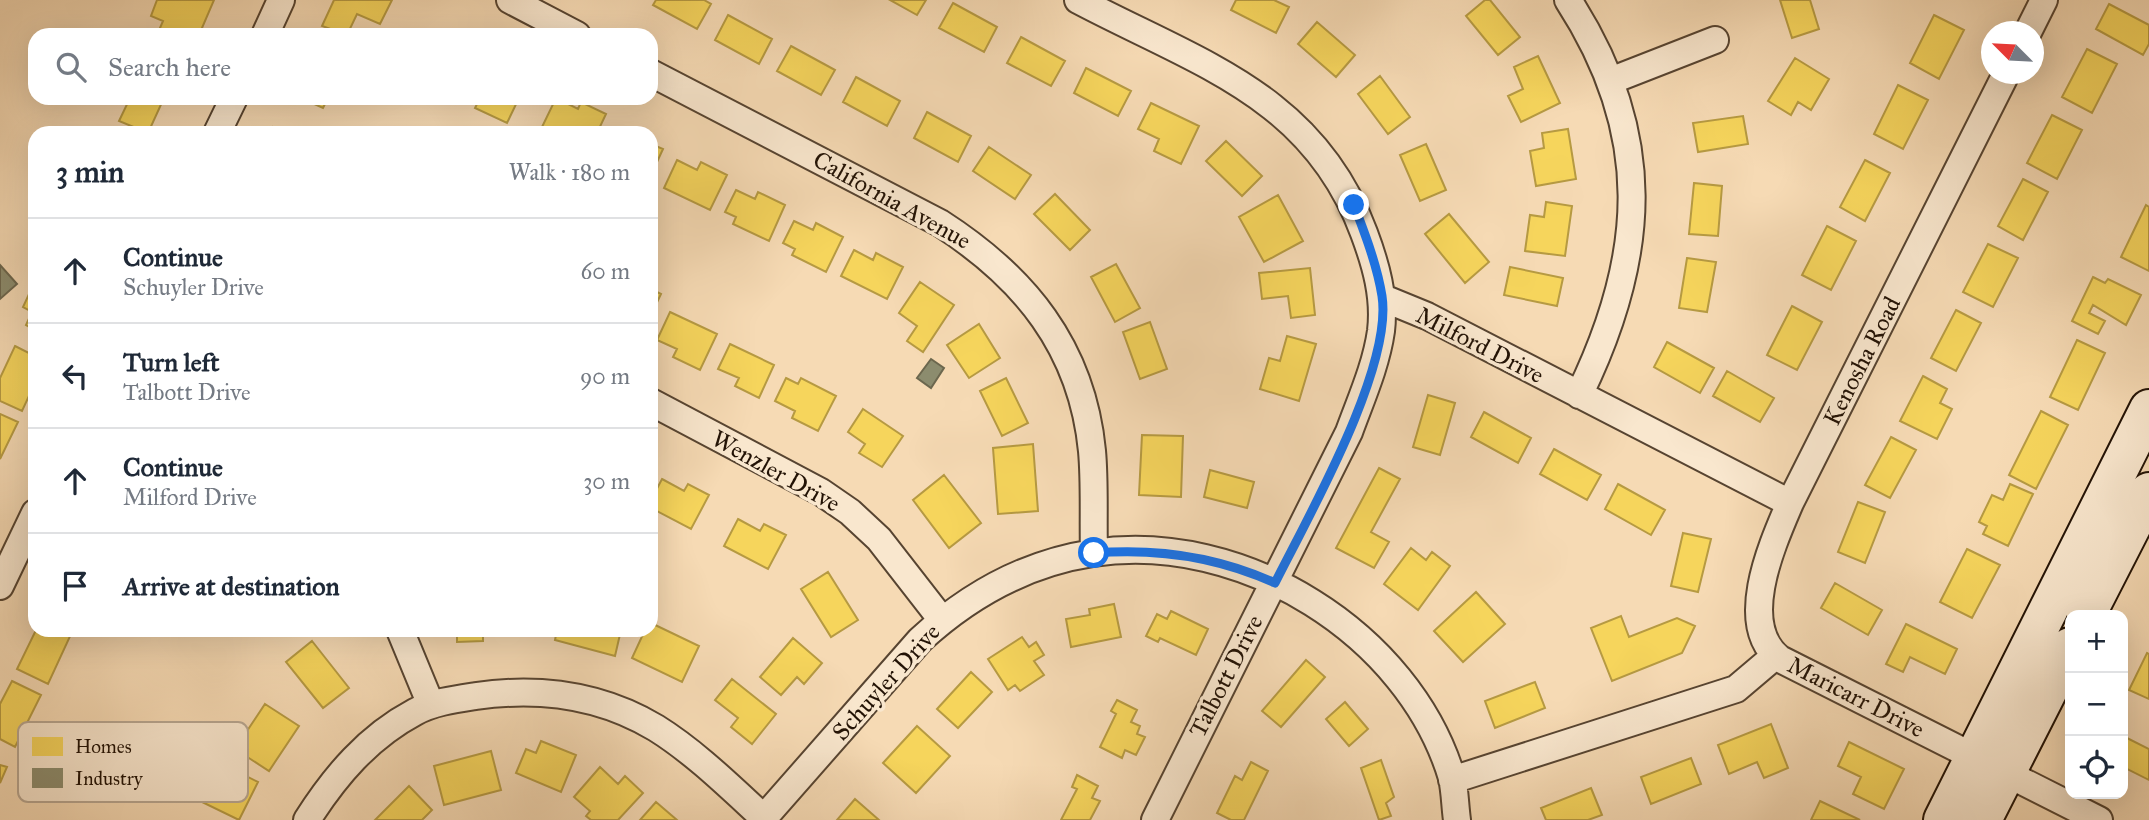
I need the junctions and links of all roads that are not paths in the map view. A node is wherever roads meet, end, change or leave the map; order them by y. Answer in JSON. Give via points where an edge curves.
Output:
{"nodes":[{"id":1,"x":282,"y":0,"type":"edge"},
{"id":2,"x":510,"y":0,"type":"edge"},
{"id":3,"x":1078,"y":0,"type":"edge"},
{"id":4,"x":1568,"y":0,"type":"edge"},
{"id":5,"x":2043,"y":0,"type":"edge"},
{"id":6,"x":2033,"y":21,"type":"edge"},
{"id":7,"x":268,"y":28,"type":"edge"},
{"id":8,"x":564,"y":28,"type":"edge"},
{"id":9,"x":1715,"y":40,"type":"dead end"},
{"id":10,"x":658,"y":77,"type":"edge"},
{"id":11,"x":1611,"y":81,"type":"junction"},
{"id":12,"x":2001,"y":84,"type":"edge"},
{"id":13,"x":231,"y":105,"type":"edge"},
{"id":14,"x":220,"y":126,"type":"edge"},
{"id":15,"x":1383,"y":298,"type":"junction"},
{"id":16,"x":1578,"y":395,"type":"junction"},
{"id":17,"x":658,"y":406,"type":"edge"},
{"id":18,"x":2149,"y":409,"type":"edge"},
{"id":19,"x":2149,"y":492,"type":"edge"},
{"id":20,"x":1790,"y":503,"type":"junction"},
{"id":21,"x":28,"y":528,"type":"edge"},
{"id":22,"x":1094,"y":553,"type":"junction"},
{"id":23,"x":1275,"y":583,"type":"junction"},
{"id":24,"x":0,"y":586,"type":"edge"},
{"id":25,"x":2089,"y":610,"type":"edge"},
{"id":26,"x":942,"y":620,"type":"junction"},
{"id":27,"x":403,"y":637,"type":"edge"},
{"id":28,"x":2065,"y":654,"type":"edge"},
{"id":29,"x":1775,"y":656,"type":"junction"},
{"id":30,"x":431,"y":705,"type":"junction"},
{"id":31,"x":1990,"y":765,"type":"junction"},
{"id":32,"x":1452,"y":780,"type":"junction"},
{"id":33,"x":764,"y":819,"type":"edge"},
{"id":34,"x":307,"y":820,"type":"edge"},
{"id":35,"x":1155,"y":820,"type":"edge"},
{"id":36,"x":1457,"y":820,"type":"edge"},
{"id":37,"x":1943,"y":820,"type":"edge"},
{"id":38,"x":1982,"y":820,"type":"edge"},
{"id":39,"x":2099,"y":820,"type":"edge"}],
"edges":[{"from":1,"to":7,"type":"street"},
{"from":2,"to":8,"type":"street"},
{"from":3,"to":15,"type":"street","via":[[1242,83],[1285,115],[1312,142],[1354,205]]},
{"from":4,"to":11,"type":"street"},
{"from":5,"to":6,"type":"street"},
{"from":9,"to":11,"type":"street"},
{"from":10,"to":22,"type":"street","name":"California Avenue","via":[[940,223],[1007,272],[1058,338],[1075,377],[1092,451]]},
{"from":11,"to":16,"type":"street","via":[[1631,178],[1632,226],[1615,314]]},
{"from":12,"to":20,"type":"street","name":"Kenosha Road"},
{"from":13,"to":14,"type":"street"},
{"from":15,"to":16,"type":"street","name":"Milford Drive"},
{"from":15,"to":23,"type":"street","name":"Talbott Drive","via":[[1373,366],[1349,432]]},
{"from":16,"to":20,"type":"street","name":"Milford Drive"},
{"from":17,"to":26,"type":"street","name":"Wenzler Drive","via":[[850,512],[879,539]]},
{"from":18,"to":31,"type":"main road"},
{"from":19,"to":25,"type":"main road"},
{"from":20,"to":29,"type":"street","name":"Kenosha Road","via":[[1757,611],[1759,628]]},
{"from":21,"to":24,"type":"street"},
{"from":22,"to":23,"type":"street","name":"Schuyler Drive","via":[[1174,552],[1219,562]]},
{"from":22,"to":26,"type":"street","name":"Schuyler Drive","via":[[1006,579]]},
{"from":23,"to":32,"type":"street","name":"Schuyler Drive","via":[[1325,610],[1384,661],[1411,696]]},
{"from":23,"to":35,"type":"street","name":"Talbott Drive"},
{"from":26,"to":33,"type":"street","name":"Schuyler Drive"},
{"from":27,"to":30,"type":"street"},
{"from":28,"to":31,"type":"main road"},
{"from":29,"to":31,"type":"street","name":"Maricarr Drive"},
{"from":29,"to":32,"type":"street","name":"Maricarr Drive","via":[[1736,689]]},
{"from":30,"to":33,"type":"street","via":[[503,692],[546,692],[607,706],[654,727],[686,749]]},
{"from":30,"to":34,"type":"street","via":[[388,729],[355,757]]},
{"from":31,"to":37,"type":"main road"},
{"from":31,"to":38,"type":"main road"},
{"from":31,"to":39,"type":"street","name":"Maricarr Drive"},
{"from":32,"to":36,"type":"street","name":"Schuyler Drive"}]}
